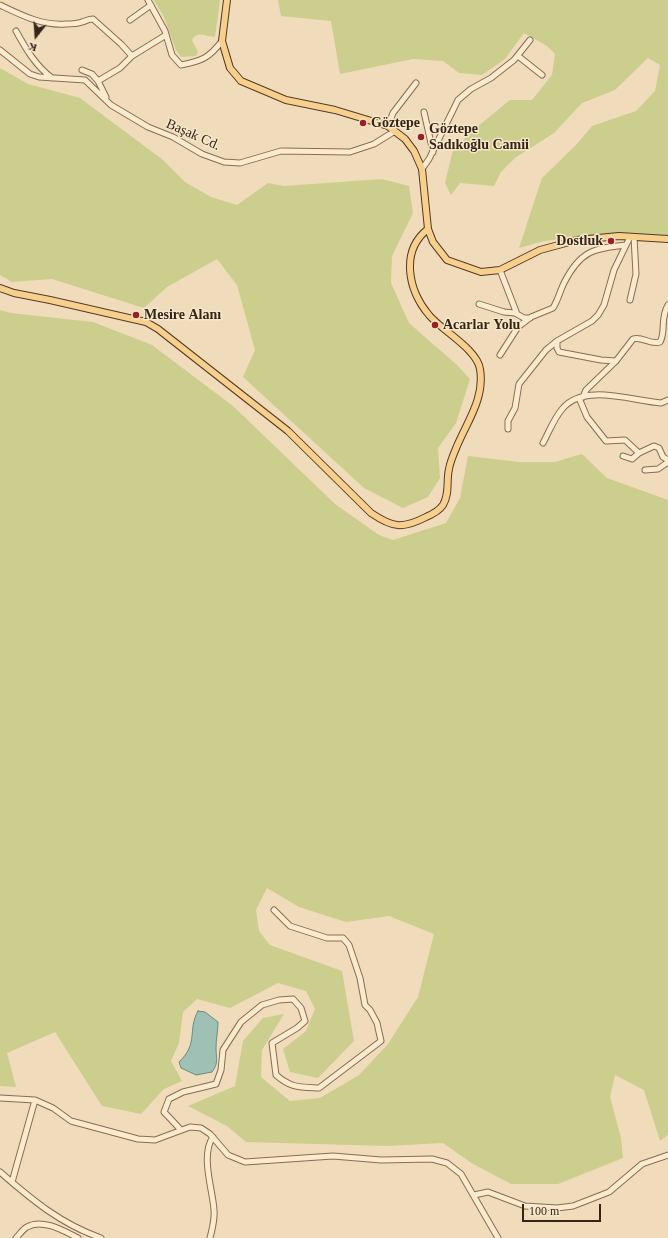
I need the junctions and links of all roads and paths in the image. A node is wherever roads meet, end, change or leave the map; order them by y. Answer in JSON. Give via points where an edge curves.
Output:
{"nodes":[{"id":1,"x":227,"y":0,"type":"edge"},
{"id":2,"x":149,"y":2,"type":"edge"},
{"id":3,"x":0,"y":5,"type":"edge"},
{"id":4,"x":130,"y":20,"type":"dead end"},
{"id":5,"x":16,"y":31,"type":"dead end"},
{"id":6,"x":166,"y":35,"type":"junction"},
{"id":7,"x":222,"y":40,"type":"junction"},
{"id":8,"x":530,"y":40,"type":"dead end"},
{"id":9,"x":0,"y":50,"type":"edge"},
{"id":10,"x":132,"y":56,"type":"junction"},
{"id":11,"x":518,"y":56,"type":"junction"},
{"id":12,"x":82,"y":70,"type":"dead end"},
{"id":13,"x":542,"y":75,"type":"dead end"},
{"id":14,"x":53,"y":79,"type":"junction"},
{"id":15,"x":98,"y":81,"type":"junction"},
{"id":16,"x":416,"y":83,"type":"dead end"},
{"id":17,"x":111,"y":105,"type":"junction"},
{"id":18,"x":424,"y":112,"type":"dead end"},
{"id":19,"x":388,"y":126,"type":"junction"},
{"id":20,"x":395,"y":131,"type":"junction"},
{"id":21,"x":433,"y":152,"type":"junction"},
{"id":22,"x":422,"y":169,"type":"junction"},
{"id":23,"x":428,"y":229,"type":"junction"},
{"id":24,"x":632,"y":237,"type":"junction"},
{"id":25,"x":668,"y":239,"type":"edge"},
{"id":26,"x":626,"y":245,"type":"junction"},
{"id":27,"x":500,"y":270,"type":"junction"},
{"id":28,"x":0,"y":288,"type":"edge"},
{"id":29,"x":630,"y":300,"type":"dead end"},
{"id":30,"x":479,"y":304,"type":"dead end"},
{"id":31,"x":668,"y":305,"type":"edge"},
{"id":32,"x":666,"y":313,"type":"edge"},
{"id":33,"x":517,"y":314,"type":"junction"},
{"id":34,"x":531,"y":318,"type":"junction"},
{"id":35,"x":557,"y":341,"type":"junction"},
{"id":36,"x":500,"y":355,"type":"dead end"},
{"id":37,"x":616,"y":361,"type":"junction"},
{"id":38,"x":581,"y":398,"type":"junction"},
{"id":39,"x":668,"y":400,"type":"edge"},
{"id":40,"x":508,"y":429,"type":"dead end"},
{"id":41,"x":543,"y":443,"type":"dead end"},
{"id":42,"x":639,"y":453,"type":"junction"},
{"id":43,"x":623,"y":456,"type":"dead end"},
{"id":44,"x":668,"y":461,"type":"edge"},
{"id":45,"x":645,"y":470,"type":"dead end"},
{"id":46,"x":274,"y":910,"type":"dead end"},
{"id":47,"x":0,"y":1098,"type":"edge"},
{"id":48,"x":35,"y":1100,"type":"junction"},
{"id":49,"x":181,"y":1130,"type":"junction"},
{"id":50,"x":213,"y":1137,"type":"junction"},
{"id":51,"x":668,"y":1155,"type":"edge"},
{"id":52,"x":0,"y":1172,"type":"edge"},
{"id":53,"x":12,"y":1182,"type":"junction"},
{"id":54,"x":474,"y":1195,"type":"junction"},
{"id":55,"x":16,"y":1238,"type":"edge"},
{"id":56,"x":78,"y":1238,"type":"edge"},
{"id":57,"x":101,"y":1238,"type":"edge"},
{"id":58,"x":210,"y":1238,"type":"edge"},
{"id":59,"x":498,"y":1238,"type":"edge"}],
"edges":[{"from":1,"to":7,"type":"main road"},
{"from":2,"to":4,"type":"street"},
{"from":2,"to":6,"type":"street"},
{"from":3,"to":10,"type":"street","via":[[41,23],[63,24],[93,19]]},
{"from":5,"to":14,"type":"street","via":[[31,58]]},
{"from":6,"to":7,"type":"street","via":[[172,55],[181,65],[202,60],[214,51]]},
{"from":6,"to":10,"type":"street"},
{"from":7,"to":19,"type":"main road","via":[[230,68],[241,81],[286,100],[335,110]]},
{"from":8,"to":11,"type":"street"},
{"from":9,"to":14,"type":"street","name":"Başak Cd.","via":[[30,74]]},
{"from":10,"to":15,"type":"street","via":[[120,68]]},
{"from":11,"to":13,"type":"street"},
{"from":11,"to":21,"type":"street","via":[[458,100]]},
{"from":12,"to":15,"type":"street","via":[[92,74]]},
{"from":14,"to":17,"type":"street","name":"Başak Cd.","via":[[86,80]]},
{"from":15,"to":17,"type":"street"},
{"from":16,"to":19,"type":"street","via":[[393,113]]},
{"from":17,"to":20,"type":"street","name":"Başak Cd.","via":[[148,127],[224,162],[240,163],[281,151],[350,152],[374,144]]},
{"from":18,"to":21,"type":"street"},
{"from":19,"to":20,"type":"main road"},
{"from":20,"to":22,"type":"main road","via":[[414,151]]},
{"from":21,"to":22,"type":"street"},
{"from":22,"to":23,"type":"main road"},
{"from":23,"to":27,"type":"main road","via":[[433,242],[447,260],[481,272]]},
{"from":23,"to":28,"type":"main road","via":[[422,234],[411,255],[410,278],[429,315],[469,350],[480,368],[480,387],[472,418],[448,470],[449,490],[443,505],[438,511],[402,526],[385,522],[371,513],[288,431],[158,329],[146,322]]},
{"from":24,"to":25,"type":"main road"},
{"from":24,"to":26,"type":"street"},
{"from":24,"to":27,"type":"main road","via":[[577,240],[540,250]]},
{"from":24,"to":29,"type":"street","via":[[636,274]]},
{"from":26,"to":34,"type":"street","via":[[600,247],[589,253],[570,273],[553,308]]},
{"from":26,"to":35,"type":"street","via":[[598,315]]},
{"from":27,"to":33,"type":"street"},
{"from":30,"to":33,"type":"street"},
{"from":31,"to":32,"type":"street"},
{"from":32,"to":37,"type":"street","via":[[660,342],[655,344],[633,339]]},
{"from":33,"to":34,"type":"street"},
{"from":34,"to":36,"type":"street","via":[[518,327]]},
{"from":35,"to":37,"type":"street","via":[[560,352]]},
{"from":35,"to":40,"type":"street","via":[[546,350],[519,384]]},
{"from":37,"to":38,"type":"street"},
{"from":38,"to":39,"type":"street","via":[[607,395],[661,403]]},
{"from":38,"to":41,"type":"street","via":[[564,407]]},
{"from":38,"to":42,"type":"street","via":[[587,417],[606,441],[625,440]]},
{"from":42,"to":43,"type":"street","via":[[632,459]]},
{"from":42,"to":44,"type":"street","via":[[657,446]]},
{"from":44,"to":45,"type":"street","via":[[658,469]]},
{"from":46,"to":49,"type":"street","via":[[290,926],[327,938],[343,938],[349,945],[365,1004],[377,1023],[381,1041],[319,1088],[287,1084],[276,1074],[272,1043],[305,1021],[301,1008],[293,999],[262,1005],[241,1022],[223,1050],[221,1070],[216,1084],[183,1092],[169,1099],[164,1112]]},
{"from":47,"to":48,"type":"street"},
{"from":48,"to":49,"type":"street","via":[[54,1108],[71,1121],[138,1139],[156,1140]]},
{"from":48,"to":53,"type":"street"},
{"from":49,"to":50,"type":"street","via":[[196,1127]]},
{"from":50,"to":54,"type":"street","via":[[228,1155],[245,1162],[333,1156],[381,1160],[439,1160],[457,1170]]},
{"from":50,"to":58,"type":"street","via":[[209,1145],[208,1172],[214,1215]]},
{"from":51,"to":54,"type":"street","via":[[642,1164],[609,1192],[574,1206],[525,1206],[488,1192]]},
{"from":52,"to":53,"type":"street"},
{"from":53,"to":57,"type":"street","via":[[60,1220]]},
{"from":54,"to":59,"type":"street"},
{"from":55,"to":56,"type":"street","via":[[28,1226],[37,1224],[45,1224]]}]}
